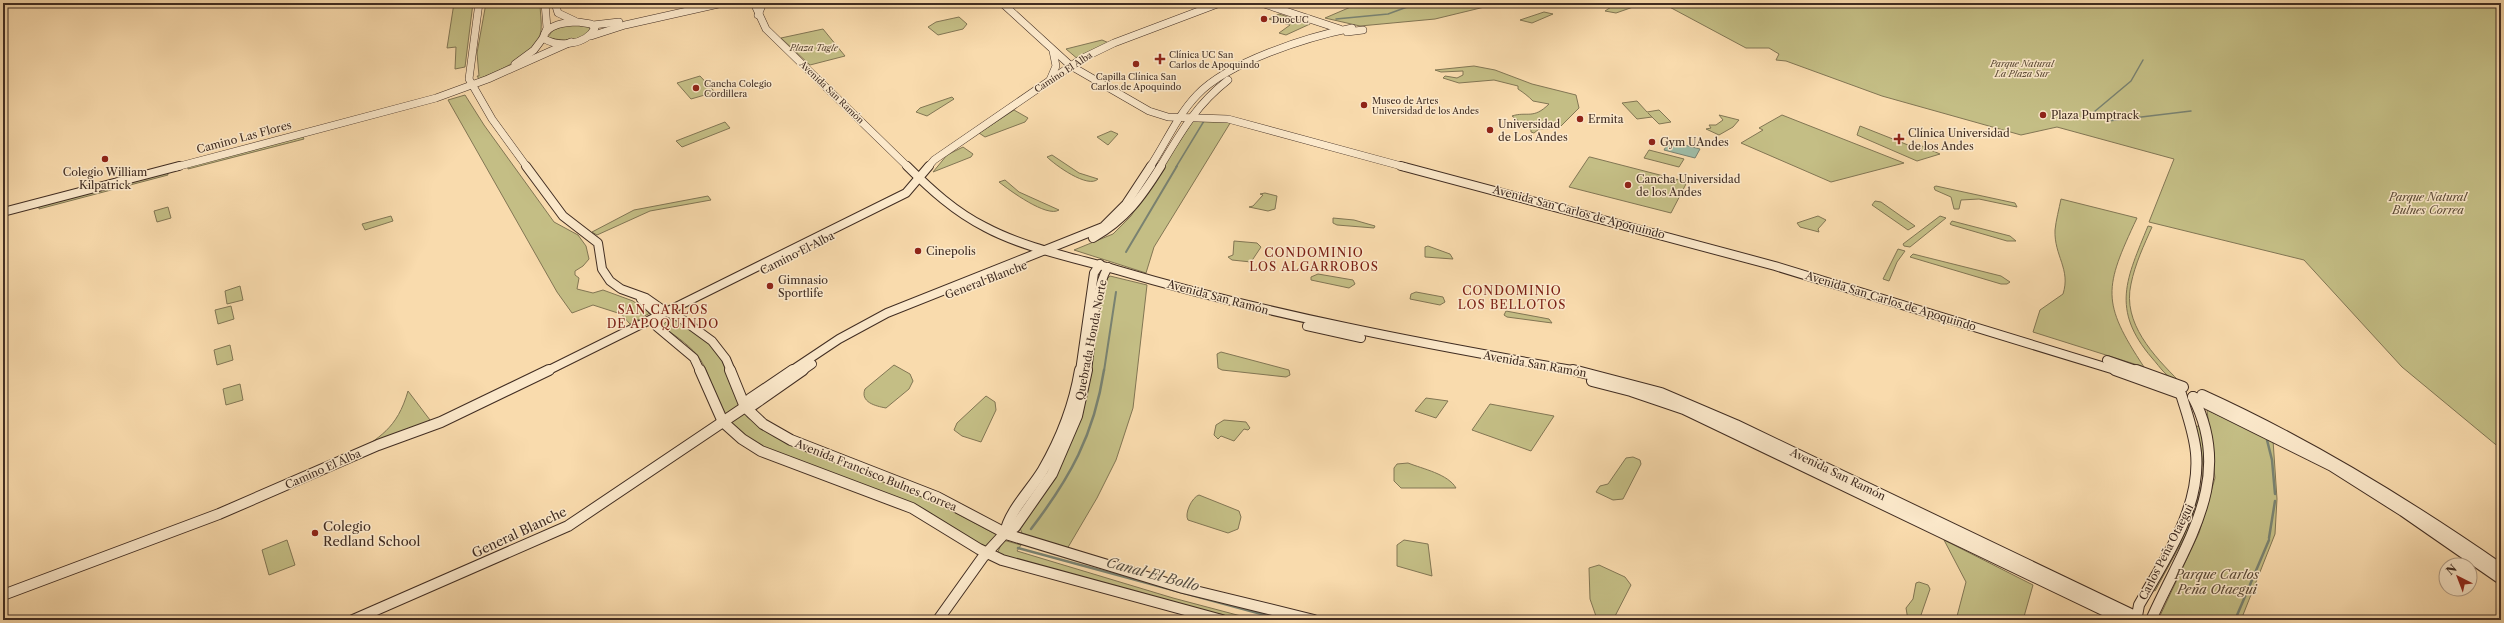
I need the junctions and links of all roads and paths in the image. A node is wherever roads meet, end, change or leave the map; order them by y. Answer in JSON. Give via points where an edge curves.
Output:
{"nodes":[{"id":1,"x":478,"y":3,"type":"edge"},
{"id":2,"x":545,"y":3,"type":"edge"},
{"id":3,"x":555,"y":3,"type":"edge"},
{"id":4,"x":709,"y":3,"type":"edge"},
{"id":5,"x":723,"y":3,"type":"edge"},
{"id":6,"x":754,"y":3,"type":"edge"},
{"id":7,"x":763,"y":3,"type":"edge"},
{"id":8,"x":1002,"y":3,"type":"edge"},
{"id":9,"x":1009,"y":3,"type":"edge"},
{"id":10,"x":1220,"y":3,"type":"edge"},
{"id":11,"x":1261,"y":3,"type":"edge"},
{"id":12,"x":1278,"y":3,"type":"edge"},
{"id":13,"x":758,"y":15,"type":"junction"},
{"id":14,"x":578,"y":22,"type":"junction"},
{"id":15,"x":593,"y":25,"type":"junction"},
{"id":16,"x":1342,"y":30,"type":"junction"},
{"id":17,"x":1352,"y":30,"type":"junction"},
{"id":18,"x":1363,"y":30,"type":"dead end"},
{"id":19,"x":544,"y":35,"type":"junction"},
{"id":20,"x":585,"y":37,"type":"junction"},
{"id":21,"x":571,"y":42,"type":"junction"},
{"id":22,"x":1053,"y":51,"type":"junction"},
{"id":23,"x":1074,"y":64,"type":"junction"},
{"id":24,"x":488,"y":79,"type":"junction"},
{"id":25,"x":1050,"y":80,"type":"junction"},
{"id":26,"x":472,"y":86,"type":"junction"},
{"id":27,"x":1188,"y":115,"type":"junction"},
{"id":28,"x":920,"y":180,"type":"junction"},
{"id":29,"x":3,"y":212,"type":"edge"},
{"id":30,"x":1049,"y":252,"type":"junction"},
{"id":31,"x":1102,"y":268,"type":"junction"},
{"id":32,"x":727,"y":283,"type":"junction"},
{"id":33,"x":718,"y":292,"type":"junction"},
{"id":34,"x":631,"y":293,"type":"junction"},
{"id":35,"x":670,"y":313,"type":"junction"},
{"id":36,"x":657,"y":319,"type":"junction"},
{"id":37,"x":839,"y":339,"type":"junction"},
{"id":38,"x":822,"y":358,"type":"junction"},
{"id":39,"x":809,"y":359,"type":"junction"},
{"id":40,"x":792,"y":378,"type":"junction"},
{"id":41,"x":2181,"y":391,"type":"junction"},
{"id":42,"x":2193,"y":395,"type":"junction"},
{"id":43,"x":745,"y":406,"type":"junction"},
{"id":44,"x":723,"y":422,"type":"junction"},
{"id":45,"x":2192,"y":425,"type":"junction"},
{"id":46,"x":2205,"y":428,"type":"junction"},
{"id":47,"x":1005,"y":533,"type":"junction"},
{"id":48,"x":987,"y":553,"type":"junction"},
{"id":49,"x":2501,"y":569,"type":"edge"},
{"id":50,"x":2501,"y":579,"type":"edge"},
{"id":51,"x":2148,"y":588,"type":"junction"},
{"id":52,"x":2163,"y":594,"type":"junction"},
{"id":53,"x":3,"y":595,"type":"edge"},
{"id":54,"x":2138,"y":618,"type":"edge"},
{"id":55,"x":353,"y":620,"type":"edge"},
{"id":56,"x":938,"y":620,"type":"edge"},
{"id":57,"x":1222,"y":620,"type":"edge"},
{"id":58,"x":1314,"y":620,"type":"edge"},
{"id":59,"x":2124,"y":620,"type":"edge"},
{"id":60,"x":2152,"y":620,"type":"edge"}],
"edges":[{"from":1,"to":26,"type":"street","name":"Avenida Francisco Bulnes Correa","via":[[470,68]]},
{"from":2,"to":19,"type":"street","via":[[547,28]]},
{"from":3,"to":14,"type":"street","via":[[555,10],[562,16]]},
{"from":4,"to":15,"type":"street","via":[[631,20]]},
{"from":5,"to":20,"type":"street","via":[[625,25]]},
{"from":6,"to":13,"type":"street","name":"Avenida San Ramón"},
{"from":7,"to":13,"type":"street"},
{"from":8,"to":22,"type":"street","name":"Avenida San Carlos de Apoquindo"},
{"from":9,"to":23,"type":"street","name":"Avenida San Carlos de Apoquindo"},
{"from":10,"to":23,"type":"street","name":"Camino El Alba","via":[[1116,43]]},
{"from":11,"to":16,"type":"street"},
{"from":12,"to":17,"type":"street"},
{"from":13,"to":28,"type":"street","name":"Avenida San Ramón","via":[[770,32]]},
{"from":14,"to":15,"type":"street"},
{"from":14,"to":19,"type":"street","name":"Camino Las Flores","via":[[558,25]]},
{"from":15,"to":20,"type":"street","via":[[595,30]]},
{"from":16,"to":17,"type":"street"},
{"from":16,"to":27,"type":"street","via":[[1305,39],[1221,77],[1199,93]]},
{"from":17,"to":18,"type":"street"},
{"from":17,"to":27,"type":"street","via":[[1315,40],[1233,77],[1210,93]]},
{"from":19,"to":21,"type":"street","via":[[551,43]]},
{"from":19,"to":24,"type":"street","name":"Camino Las Flores","via":[[518,62]]},
{"from":20,"to":21,"type":"street"},
{"from":21,"to":24,"type":"street","name":"Camino Las Flores"},
{"from":22,"to":23,"type":"street","name":"Avenida San Carlos de Apoquindo"},
{"from":22,"to":25,"type":"street","via":[[1056,66]]},
{"from":23,"to":25,"type":"street","name":"Camino El Alba"},
{"from":23,"to":27,"type":"street","name":"Avenida San Carlos de Apoquindo","via":[[1152,113]]},
{"from":24,"to":26,"type":"street","name":"Camino Las Flores"},
{"from":25,"to":28,"type":"street","name":"Camino El Alba","via":[[941,155]]},
{"from":26,"to":29,"type":"street","name":"Camino Las Flores","via":[[436,98]]},
{"from":26,"to":34,"type":"street","name":"Avenida Francisco Bulnes Correa","via":[[492,119],[563,216],[598,243],[605,275],[615,285]]},
{"from":27,"to":30,"type":"street","name":"General Blanche","via":[[1124,219],[1104,233]]},
{"from":27,"to":41,"type":"street","name":"Avenida San Carlos de Apoquindo","via":[[1234,121],[1624,222],[2035,338],[2129,367]]},
{"from":28,"to":30,"type":"street","name":"Avenida San Ramón","via":[[940,205],[964,223],[1002,241]]},
{"from":28,"to":32,"type":"street","name":"Camino El Alba","via":[[902,195]]},
{"from":28,"to":33,"type":"street","name":"Camino El Alba","via":[[904,198]]},
{"from":30,"to":31,"type":"street","name":"Avenida San Ramón"},
{"from":30,"to":37,"type":"street","name":"General Blanche","via":[[913,302]]},
{"from":30,"to":38,"type":"street","name":"General Blanche","via":[[904,312]]},
{"from":31,"to":47,"type":"street","name":"Quebrada Honda Norte","via":[[1088,368],[1069,437],[1052,474],[1015,528]]},
{"from":31,"to":54,"type":"street","name":"Avenida San Ramón","via":[[1298,318],[1588,373],[1666,395],[1736,425]]},
{"from":31,"to":59,"type":"street","name":"Avenida San Ramón","via":[[1153,286],[1325,330],[1585,379],[1649,396],[1738,434]]},
{"from":32,"to":33,"type":"street"},
{"from":32,"to":35,"type":"street","name":"Camino El Alba"},
{"from":33,"to":35,"type":"street","name":"Camino El Alba"},
{"from":34,"to":35,"type":"street","name":"Avenida Francisco Bulnes Correa","via":[[646,298]]},
{"from":34,"to":36,"type":"street","name":"Avenida Francisco Bulnes Correa","via":[[647,305]]},
{"from":35,"to":36,"type":"street","name":"Camino El Alba"},
{"from":35,"to":43,"type":"street","name":"Avenida Francisco Bulnes Correa","via":[[718,347],[731,370]]},
{"from":36,"to":44,"type":"street","name":"Avenida Francisco Bulnes Correa","via":[[657,327],[694,358]]},
{"from":36,"to":53,"type":"street","name":"Camino El Alba","via":[[441,422],[378,445],[213,517]]},
{"from":37,"to":38,"type":"street"},
{"from":37,"to":39,"type":"street","name":"General Blanche"},
{"from":38,"to":40,"type":"street","name":"General Blanche"},
{"from":39,"to":40,"type":"street"},
{"from":39,"to":43,"type":"street","name":"General Blanche"},
{"from":40,"to":43,"type":"street","name":"General Blanche","via":[[753,405]]},
{"from":41,"to":42,"type":"street","name":"Avenida San Carlos de Apoquindo"},
{"from":41,"to":45,"type":"street","name":"Carlos Peña Otaegui"},
{"from":42,"to":46,"type":"street","name":"Carlos Peña Otaegui"},
{"from":42,"to":49,"type":"street","via":[[2283,433],[2353,471]]},
{"from":42,"to":50,"type":"street","via":[[2332,466],[2408,514]]},
{"from":43,"to":44,"type":"street","name":"General Blanche"},
{"from":43,"to":47,"type":"street","name":"Avenida Francisco Bulnes Correa","via":[[763,424],[781,435],[937,497]]},
{"from":44,"to":48,"type":"street","name":"Avenida Francisco Bulnes Correa","via":[[735,434],[761,451],[912,508]]},
{"from":44,"to":55,"type":"street","name":"General Blanche","via":[[560,531]]},
{"from":45,"to":46,"type":"street","via":[[2197,423]]},
{"from":45,"to":51,"type":"street","name":"Carlos Peña Otaegui","via":[[2198,460],[2193,496],[2188,513]]},
{"from":46,"to":52,"type":"street","name":"Carlos Peña Otaegui","via":[[2210,466],[2206,502]]},
{"from":47,"to":48,"type":"street","name":"Quebrada Honda Norte"},
{"from":47,"to":58,"type":"street","name":"Avenida Francisco Bulnes Correa","via":[[1183,588]]},
{"from":48,"to":56,"type":"street","name":"Quebrada Honda Norte"},
{"from":48,"to":57,"type":"street","name":"Avenida Francisco Bulnes Correa","via":[[1002,560]]},
{"from":51,"to":52,"type":"street","via":[[2154,594]]},
{"from":51,"to":54,"type":"street","name":"Carlos Peña Otaegui","via":[[2139,605]]},
{"from":52,"to":60,"type":"street","name":"Carlos Peña Otaegui"}]}
